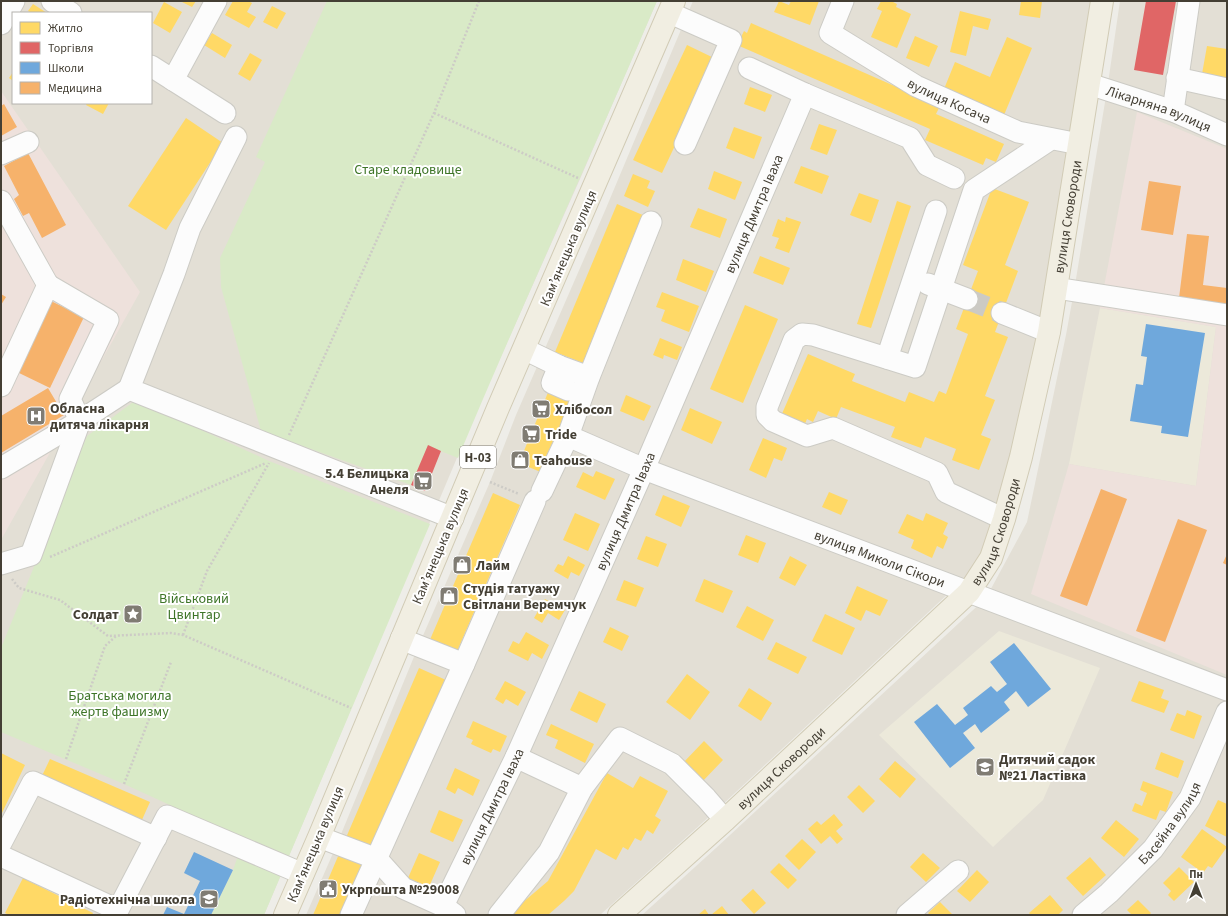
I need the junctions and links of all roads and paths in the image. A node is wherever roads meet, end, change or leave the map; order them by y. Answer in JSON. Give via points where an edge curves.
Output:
{"nodes":[{"id":1,"x":14,"y":1,"type":"edge"},
{"id":2,"x":52,"y":1,"type":"edge"},
{"id":3,"x":216,"y":1,"type":"edge"},
{"id":4,"x":479,"y":1,"type":"edge"},
{"id":5,"x":843,"y":1,"type":"edge"},
{"id":6,"x":1102,"y":1,"type":"edge"},
{"id":7,"x":1190,"y":1,"type":"edge"},
{"id":8,"x":672,"y":7,"type":"edge"},
{"id":9,"x":69,"y":12,"type":"edge"},
{"id":10,"x":1,"y":24,"type":"edge"},
{"id":11,"x":152,"y":67,"type":"edge"},
{"id":12,"x":749,"y":68,"type":"dead end"},
{"id":13,"x":1177,"y":78,"type":"junction"},
{"id":14,"x":174,"y":80,"type":"junction"},
{"id":15,"x":1088,"y":84,"type":"junction"},
{"id":16,"x":1227,"y":89,"type":"edge"},
{"id":17,"x":801,"y":103,"type":"junction"},
{"id":18,"x":1173,"y":111,"type":"junction"},
{"id":19,"x":225,"y":113,"type":"dead end"},
{"id":20,"x":434,"y":113,"type":"junction"},
{"id":21,"x":1227,"y":135,"type":"edge"},
{"id":22,"x":236,"y":137,"type":"dead end"},
{"id":23,"x":1051,"y":139,"type":"junction"},
{"id":24,"x":28,"y":142,"type":"dead end"},
{"id":25,"x":686,"y":144,"type":"dead end"},
{"id":26,"x":1079,"y":144,"type":"junction"},
{"id":27,"x":1,"y":154,"type":"edge"},
{"id":28,"x":954,"y":178,"type":"dead end"},
{"id":29,"x":580,"y":179,"type":"dead end"},
{"id":30,"x":1,"y":201,"type":"edge"},
{"id":31,"x":936,"y":211,"type":"dead end"},
{"id":32,"x":651,"y":222,"type":"dead end"},
{"id":33,"x":914,"y":279,"type":"junction"},
{"id":34,"x":48,"y":285,"type":"junction"},
{"id":35,"x":942,"y":288,"type":"junction"},
{"id":36,"x":1056,"y":288,"type":"junction"},
{"id":37,"x":967,"y":299,"type":"tunnel mouth"},
{"id":38,"x":1002,"y":313,"type":"tunnel mouth"},
{"id":39,"x":1227,"y":316,"type":"edge"},
{"id":40,"x":1049,"y":332,"type":"junction"},
{"id":41,"x":524,"y":349,"type":"junction"},
{"id":42,"x":888,"y":358,"type":"junction"},
{"id":43,"x":559,"y":366,"type":"junction"},
{"id":44,"x":589,"y":377,"type":"junction"},
{"id":45,"x":1,"y":386,"type":"edge"},
{"id":46,"x":129,"y":389,"type":"junction"},
{"id":47,"x":568,"y":390,"type":"dead end"},
{"id":48,"x":80,"y":421,"type":"junction"},
{"id":49,"x":568,"y":436,"type":"junction"},
{"id":50,"x":281,"y":450,"type":"junction"},
{"id":51,"x":1,"y":468,"type":"edge"},
{"id":52,"x":644,"y":469,"type":"junction"},
{"id":53,"x":453,"y":518,"type":"junction"},
{"id":54,"x":1004,"y":519,"type":"junction"},
{"id":55,"x":47,"y":558,"type":"dead end"},
{"id":56,"x":5,"y":569,"type":"edge"},
{"id":57,"x":969,"y":592,"type":"junction"},
{"id":58,"x":183,"y":635,"type":"junction"},
{"id":59,"x":116,"y":636,"type":"junction"},
{"id":60,"x":400,"y":639,"type":"junction"},
{"id":61,"x":171,"y":662,"type":"dead end"},
{"id":62,"x":464,"y":664,"type":"junction"},
{"id":63,"x":1227,"y":690,"type":"edge"},
{"id":64,"x":352,"y":708,"type":"dead end"},
{"id":65,"x":1227,"y":712,"type":"edge"},
{"id":66,"x":516,"y":757,"type":"junction"},
{"id":67,"x":66,"y":759,"type":"dead end"},
{"id":68,"x":124,"y":784,"type":"dead end"},
{"id":69,"x":582,"y":788,"type":"junction"},
{"id":70,"x":725,"y":820,"type":"junction"},
{"id":71,"x":319,"y":837,"type":"junction"},
{"id":72,"x":156,"y":838,"type":"junction"},
{"id":73,"x":1,"y":843,"type":"edge"},
{"id":74,"x":1,"y":856,"type":"edge"},
{"id":75,"x":376,"y":859,"type":"junction"},
{"id":76,"x":958,"y":871,"type":"dead end"},
{"id":77,"x":303,"y":874,"type":"junction"},
{"id":78,"x":449,"y":911,"type":"edge"},
{"id":79,"x":285,"y":915,"type":"edge"},
{"id":80,"x":351,"y":915,"type":"edge"},
{"id":81,"x":499,"y":915,"type":"edge"},
{"id":82,"x":619,"y":915,"type":"edge"},
{"id":83,"x":907,"y":915,"type":"edge"},
{"id":84,"x":1083,"y":915,"type":"edge"}],
"edges":[{"from":1,"to":10,"type":"street"},
{"from":2,"to":9,"type":"street"},
{"from":3,"to":14,"type":"street"},
{"from":4,"to":20,"type":"path"},
{"from":5,"to":23,"type":"street","name":"вулиця Косача","via":[[830,33],[916,86],[1018,132]]},
{"from":6,"to":15,"type":"main road","name":"вулиця Сковороди"},
{"from":7,"to":13,"type":"street"},
{"from":8,"to":25,"type":"street","via":[[731,40]]},
{"from":8,"to":41,"type":"main road","name":"Камʼянецька вулиця","number":"Н-03"},
{"from":11,"to":14,"type":"street"},
{"from":12,"to":17,"type":"street"},
{"from":13,"to":16,"type":"street"},
{"from":13,"to":18,"type":"street"},
{"from":14,"to":19,"type":"street"},
{"from":15,"to":18,"type":"street","name":"Лікарняна вулиця"},
{"from":15,"to":26,"type":"main road","name":"вулиця Сковороди"},
{"from":17,"to":28,"type":"street","via":[[910,138],[927,165]]},
{"from":17,"to":52,"type":"street","name":"вулиця Дмитра Іваха"},
{"from":18,"to":21,"type":"street","name":"Лікарняна вулиця"},
{"from":20,"to":29,"type":"path"},
{"from":20,"to":50,"type":"path"},
{"from":22,"to":46,"type":"street","via":[[190,228]]},
{"from":23,"to":26,"type":"street","name":"вулиця Косача"},
{"from":23,"to":35,"type":"street","via":[[974,190]]},
{"from":24,"to":27,"type":"street"},
{"from":26,"to":36,"type":"main road","name":"вулиця Сковороди"},
{"from":30,"to":34,"type":"street"},
{"from":31,"to":33,"type":"street"},
{"from":32,"to":44,"type":"street"},
{"from":33,"to":35,"type":"street"},
{"from":33,"to":42,"type":"street"},
{"from":34,"to":45,"type":"street"},
{"from":34,"to":48,"type":"street","via":[[108,320],[70,399]]},
{"from":35,"to":37,"type":"street"},
{"from":35,"to":42,"type":"street","via":[[915,367]]},
{"from":36,"to":39,"type":"street"},
{"from":36,"to":40,"type":"main road","name":"вулиця Сковороди"},
{"from":38,"to":40,"type":"street"},
{"from":40,"to":54,"type":"main road","name":"вулиця Сковороди","via":[[1021,457]]},
{"from":41,"to":43,"type":"street"},
{"from":41,"to":53,"type":"main road","name":"Камʼянецька вулиця","number":"Н-03"},
{"from":42,"to":54,"type":"street","via":[[802,334],[794,340],[767,407],[767,415],[773,421],[807,436],[833,428],[937,473],[946,492]]},
{"from":43,"to":44,"type":"street"},
{"from":43,"to":47,"type":"street","via":[[552,383]]},
{"from":44,"to":49,"type":"street"},
{"from":46,"to":48,"type":"street"},
{"from":46,"to":50,"type":"street"},
{"from":48,"to":51,"type":"street"},
{"from":48,"to":56,"type":"street","via":[[31,555]]},
{"from":49,"to":52,"type":"street","name":"вулиця Миколи Сікори"},
{"from":49,"to":62,"type":"street","via":[[538,496]]},
{"from":50,"to":53,"type":"street"},
{"from":52,"to":57,"type":"street","name":"вулиця Миколи Сікори"},
{"from":52,"to":66,"type":"street","name":"вулиця Дмитра Іваха"},
{"from":53,"to":60,"type":"main road","name":"Камʼянецька вулиця","number":"Н-03"},
{"from":54,"to":57,"type":"main road","name":"вулиця Сковороди","via":[[991,558]]},
{"from":55,"to":58,"type":"path","via":[[269,461],[207,571]]},
{"from":56,"to":59,"type":"path","via":[[19,588],[60,600],[108,636]]},
{"from":57,"to":63,"type":"street","name":"вулиця Миколи Сікори"},
{"from":57,"to":70,"type":"main road","name":"вулиця Сковороди"},
{"from":58,"to":59,"type":"path","via":[[171,633]]},
{"from":58,"to":64,"type":"path"},
{"from":59,"to":67,"type":"path","via":[[105,646]]},
{"from":60,"to":62,"type":"street"},
{"from":60,"to":71,"type":"main road","name":"Камʼянецька вулиця","number":"Н-03"},
{"from":61,"to":68,"type":"path"},
{"from":62,"to":75,"type":"street"},
{"from":65,"to":84,"type":"street","name":"Басейна вулиця","via":[[1190,798],[1153,849]]},
{"from":66,"to":69,"type":"street"},
{"from":66,"to":78,"type":"street","name":"вулиця Дмитра Іваха"},
{"from":69,"to":70,"type":"street","via":[[620,738],[672,764]]},
{"from":69,"to":81,"type":"street","via":[[549,852]]},
{"from":70,"to":82,"type":"main road","name":"вулиця Сковороди"},
{"from":71,"to":75,"type":"street"},
{"from":71,"to":77,"type":"main road","name":"Камʼянецька вулиця","number":"Н-03"},
{"from":72,"to":73,"type":"street","via":[[33,782]]},
{"from":72,"to":74,"type":"street","via":[[118,910]]},
{"from":72,"to":77,"type":"street","via":[[167,816]]},
{"from":75,"to":78,"type":"street","via":[[403,888]]},
{"from":75,"to":80,"type":"street"},
{"from":76,"to":83,"type":"street"},
{"from":77,"to":79,"type":"main road","name":"Камʼянецька вулиця","number":"Н-03"}]}
